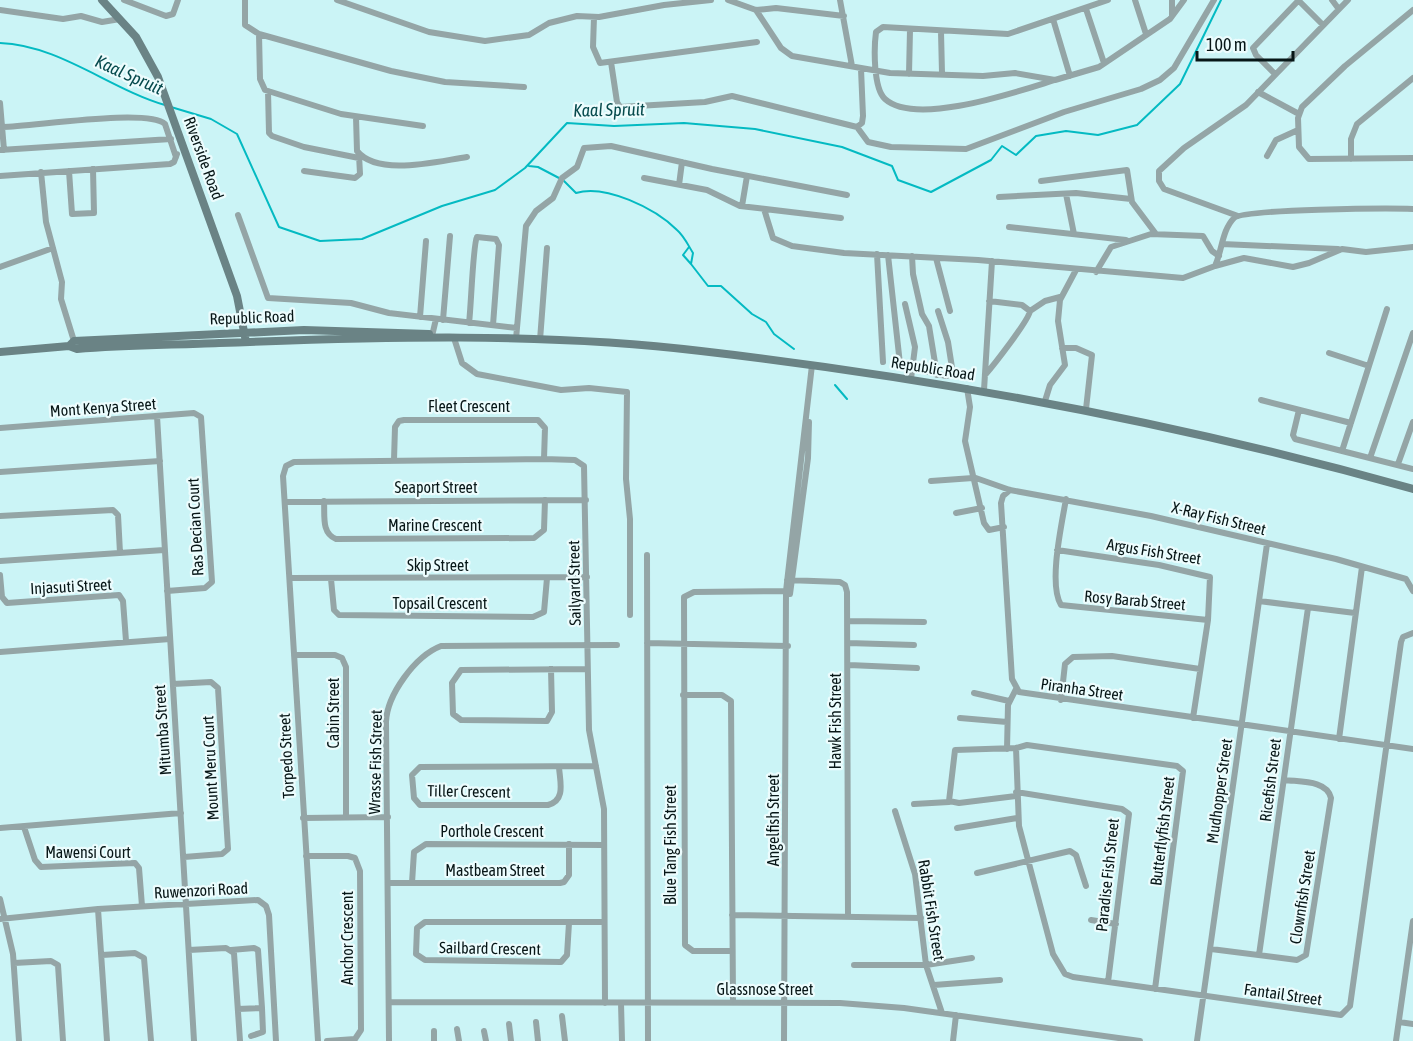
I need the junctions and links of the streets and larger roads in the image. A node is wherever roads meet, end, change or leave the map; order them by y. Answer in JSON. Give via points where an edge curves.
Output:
{"nodes":[{"id":1,"x":124,"y":0,"type":"edge"},
{"id":2,"x":178,"y":0,"type":"edge"},
{"id":3,"x":245,"y":0,"type":"edge"},
{"id":4,"x":337,"y":0,"type":"edge"},
{"id":5,"x":711,"y":0,"type":"edge"},
{"id":6,"x":728,"y":0,"type":"edge"},
{"id":7,"x":770,"y":0,"type":"edge"},
{"id":8,"x":840,"y":0,"type":"edge"},
{"id":9,"x":1108,"y":0,"type":"edge"},
{"id":10,"x":1135,"y":0,"type":"edge"},
{"id":11,"x":1172,"y":0,"type":"edge"},
{"id":12,"x":1184,"y":0,"type":"edge"},
{"id":13,"x":1214,"y":0,"type":"edge"},
{"id":14,"x":1298,"y":0,"type":"edge"},
{"id":15,"x":1332,"y":0,"type":"edge"},
{"id":16,"x":1348,"y":0,"type":"edge"},
{"id":17,"x":104,"y":1,"type":"edge"},
{"id":18,"x":768,"y":8,"type":"junction"},
{"id":19,"x":1338,"y":8,"type":"junction"},
{"id":20,"x":1086,"y":9,"type":"junction"},
{"id":21,"x":0,"y":10,"type":"edge"},
{"id":22,"x":756,"y":10,"type":"junction"},
{"id":23,"x":1413,"y":10,"type":"edge"},
{"id":24,"x":844,"y":16,"type":"junction"},
{"id":25,"x":594,"y":17,"type":"junction"},
{"id":26,"x":1172,"y":17,"type":"junction"},
{"id":27,"x":121,"y":19,"type":"junction"},
{"id":28,"x":1053,"y":19,"type":"junction"},
{"id":29,"x":1322,"y":24,"type":"junction"},
{"id":30,"x":910,"y":30,"type":"junction"},
{"id":31,"x":941,"y":32,"type":"junction"},
{"id":32,"x":259,"y":34,"type":"junction"},
{"id":33,"x":1146,"y":34,"type":"junction"},
{"id":34,"x":757,"y":42,"type":"dead end"},
{"id":35,"x":611,"y":62,"type":"junction"},
{"id":36,"x":1104,"y":63,"type":"junction"},
{"id":37,"x":852,"y":66,"type":"junction"},
{"id":38,"x":861,"y":69,"type":"junction"},
{"id":39,"x":876,"y":72,"type":"junction"},
{"id":40,"x":942,"y":73,"type":"junction"},
{"id":41,"x":909,"y":74,"type":"junction"},
{"id":42,"x":1275,"y":74,"type":"junction"},
{"id":43,"x":1070,"y":76,"type":"junction"},
{"id":44,"x":1413,"y":78,"type":"edge"},
{"id":45,"x":1054,"y":80,"type":"junction"},
{"id":46,"x":524,"y":87,"type":"dead end"},
{"id":47,"x":268,"y":91,"type":"junction"},
{"id":48,"x":1258,"y":92,"type":"junction"},
{"id":49,"x":0,"y":103,"type":"edge"},
{"id":50,"x":1299,"y":114,"type":"junction"},
{"id":51,"x":356,"y":117,"type":"junction"},
{"id":52,"x":2,"y":124,"type":"edge"},
{"id":53,"x":423,"y":126,"type":"dead end"},
{"id":54,"x":857,"y":127,"type":"junction"},
{"id":55,"x":1298,"y":130,"type":"junction"},
{"id":56,"x":171,"y":139,"type":"junction"},
{"id":57,"x":182,"y":143,"type":"junction"},
{"id":58,"x":2,"y":150,"type":"edge"},
{"id":59,"x":359,"y":156,"type":"junction"},
{"id":60,"x":1267,"y":156,"type":"dead end"},
{"id":61,"x":176,"y":157,"type":"junction"},
{"id":62,"x":467,"y":157,"type":"dead end"},
{"id":63,"x":1413,"y":158,"type":"edge"},
{"id":64,"x":1351,"y":159,"type":"junction"},
{"id":65,"x":682,"y":162,"type":"junction"},
{"id":66,"x":93,"y":169,"type":"junction"},
{"id":67,"x":69,"y":171,"type":"junction"},
{"id":68,"x":304,"y":171,"type":"dead end"},
{"id":69,"x":41,"y":172,"type":"junction"},
{"id":70,"x":0,"y":176,"type":"edge"},
{"id":71,"x":747,"y":176,"type":"junction"},
{"id":72,"x":644,"y":178,"type":"dead end"},
{"id":73,"x":1060,"y":179,"type":"junction"},
{"id":74,"x":1041,"y":181,"type":"dead end"},
{"id":75,"x":679,"y":185,"type":"junction"},
{"id":76,"x":1065,"y":194,"type":"junction"},
{"id":77,"x":847,"y":195,"type":"dead end"},
{"id":78,"x":999,"y":196,"type":"dead end"},
{"id":79,"x":1131,"y":200,"type":"junction"},
{"id":80,"x":742,"y":206,"type":"junction"},
{"id":81,"x":764,"y":209,"type":"junction"},
{"id":82,"x":1413,"y":209,"type":"edge"},
{"id":83,"x":238,"y":215,"type":"dead end"},
{"id":84,"x":1238,"y":216,"type":"junction"},
{"id":85,"x":841,"y":218,"type":"dead end"},
{"id":86,"x":1009,"y":227,"type":"dead end"},
{"id":87,"x":1074,"y":234,"type":"junction"},
{"id":88,"x":1156,"y":234,"type":"junction"},
{"id":89,"x":450,"y":236,"type":"dead end"},
{"id":90,"x":1127,"y":240,"type":"junction"},
{"id":91,"x":426,"y":241,"type":"dead end"},
{"id":92,"x":1222,"y":244,"type":"junction"},
{"id":93,"x":1413,"y":247,"type":"edge"},
{"id":94,"x":53,"y":248,"type":"junction"},
{"id":95,"x":547,"y":248,"type":"dead end"},
{"id":96,"x":1342,"y":249,"type":"junction"},
{"id":97,"x":877,"y":254,"type":"junction"},
{"id":98,"x":888,"y":255,"type":"junction"},
{"id":99,"x":1219,"y":255,"type":"junction"},
{"id":100,"x":912,"y":256,"type":"junction"},
{"id":101,"x":936,"y":258,"type":"junction"},
{"id":102,"x":992,"y":261,"type":"junction"},
{"id":103,"x":1215,"y":266,"type":"junction"},
{"id":104,"x":0,"y":267,"type":"edge"},
{"id":105,"x":1077,"y":270,"type":"junction"},
{"id":106,"x":1096,"y":272,"type":"junction"},
{"id":107,"x":1060,"y":297,"type":"junction"},
{"id":108,"x":989,"y":300,"type":"junction"},
{"id":109,"x":905,"y":304,"type":"dead end"},
{"id":110,"x":1387,"y":309,"type":"dead end"},
{"id":111,"x":938,"y":311,"type":"dead end"},
{"id":112,"x":950,"y":311,"type":"dead end"},
{"id":113,"x":1030,"y":311,"type":"junction"},
{"id":114,"x":420,"y":316,"type":"junction"},
{"id":115,"x":439,"y":319,"type":"junction"},
{"id":116,"x":470,"y":323,"type":"junction"},
{"id":117,"x":493,"y":325,"type":"junction"},
{"id":118,"x":517,"y":328,"type":"junction"},
{"id":119,"x":245,"y":332,"type":"junction"},
{"id":120,"x":1413,"y":333,"type":"edge"},
{"id":121,"x":435,"y":337,"type":"junction"},
{"id":122,"x":454,"y":338,"type":"junction"},
{"id":123,"x":516,"y":339,"type":"junction"},
{"id":124,"x":540,"y":340,"type":"junction"},
{"id":125,"x":246,"y":342,"type":"junction"},
{"id":126,"x":71,"y":343,"type":"junction"},
{"id":127,"x":1062,"y":348,"type":"junction"},
{"id":128,"x":0,"y":352,"type":"edge"},
{"id":129,"x":1329,"y":353,"type":"dead end"},
{"id":130,"x":883,"y":362,"type":"dead end"},
{"id":131,"x":900,"y":364,"type":"dead end"},
{"id":132,"x":814,"y":365,"type":"junction"},
{"id":133,"x":1369,"y":366,"type":"junction"},
{"id":134,"x":912,"y":368,"type":"junction"},
{"id":135,"x":937,"y":375,"type":"junction"},
{"id":136,"x":985,"y":376,"type":"junction"},
{"id":137,"x":911,"y":379,"type":"junction"},
{"id":138,"x":967,"y":388,"type":"junction"},
{"id":139,"x":984,"y":390,"type":"junction"},
{"id":140,"x":1261,"y":400,"type":"dead end"},
{"id":141,"x":1045,"y":401,"type":"junction"},
{"id":142,"x":1086,"y":409,"type":"junction"},
{"id":143,"x":1299,"y":410,"type":"junction"},
{"id":144,"x":157,"y":416,"type":"junction"},
{"id":145,"x":203,"y":422,"type":"joint"},
{"id":146,"x":1413,"y":422,"type":"edge"},
{"id":147,"x":1351,"y":423,"type":"junction"},
{"id":148,"x":0,"y":428,"type":"edge"},
{"id":149,"x":1342,"y":451,"type":"junction"},
{"id":150,"x":1370,"y":458,"type":"junction"},
{"id":151,"x":544,"y":459,"type":"junction"},
{"id":152,"x":394,"y":460,"type":"junction"},
{"id":153,"x":160,"y":461,"type":"junction"},
{"id":154,"x":1398,"y":464,"type":"junction"},
{"id":155,"x":284,"y":469,"type":"joint"},
{"id":156,"x":1413,"y":469,"type":"edge"},
{"id":157,"x":0,"y":472,"type":"edge"},
{"id":158,"x":973,"y":477,"type":"junction"},
{"id":159,"x":932,"y":481,"type":"dead end"},
{"id":160,"x":1413,"y":489,"type":"edge"},
{"id":161,"x":1010,"y":490,"type":"junction"},
{"id":162,"x":1066,"y":499,"type":"junction"},
{"id":163,"x":586,"y":500,"type":"junction"},
{"id":164,"x":324,"y":501,"type":"junction"},
{"id":165,"x":545,"y":501,"type":"junction"},
{"id":166,"x":285,"y":502,"type":"junction"},
{"id":167,"x":982,"y":508,"type":"junction"},
{"id":168,"x":956,"y":513,"type":"dead end"},
{"id":169,"x":0,"y":516,"type":"edge"},
{"id":170,"x":1004,"y":526,"type":"junction"},
{"id":171,"x":1267,"y":544,"type":"junction"},
{"id":172,"x":164,"y":549,"type":"junction"},
{"id":173,"x":1057,"y":550,"type":"junction"},
{"id":174,"x":120,"y":553,"type":"junction"},
{"id":175,"x":647,"y":555,"type":"dead end"},
{"id":176,"x":0,"y":561,"type":"edge"},
{"id":177,"x":1362,"y":567,"type":"junction"},
{"id":178,"x":0,"y":575,"type":"edge"},
{"id":179,"x":587,"y":577,"type":"junction"},
{"id":180,"x":290,"y":578,"type":"junction"},
{"id":181,"x":547,"y":578,"type":"junction"},
{"id":182,"x":331,"y":579,"type":"junction"},
{"id":183,"x":789,"y":580,"type":"junction"},
{"id":184,"x":167,"y":591,"type":"junction"},
{"id":185,"x":788,"y":591,"type":"junction"},
{"id":186,"x":1413,"y":591,"type":"edge"},
{"id":187,"x":1259,"y":601,"type":"junction"},
{"id":188,"x":1308,"y":608,"type":"junction"},
{"id":189,"x":1355,"y":613,"type":"junction"},
{"id":190,"x":630,"y":615,"type":"dead end"},
{"id":191,"x":1208,"y":620,"type":"junction"},
{"id":192,"x":848,"y":621,"type":"junction"},
{"id":193,"x":924,"y":622,"type":"dead end"},
{"id":194,"x":1413,"y":633,"type":"edge"},
{"id":195,"x":170,"y":639,"type":"junction"},
{"id":196,"x":126,"y":642,"type":"junction"},
{"id":197,"x":647,"y":643,"type":"junction"},
{"id":198,"x":683,"y":643,"type":"junction"},
{"id":199,"x":848,"y":643,"type":"junction"},
{"id":200,"x":588,"y":645,"type":"junction"},
{"id":201,"x":617,"y":645,"type":"dead end"},
{"id":202,"x":914,"y":645,"type":"dead end"},
{"id":203,"x":788,"y":646,"type":"junction"},
{"id":204,"x":0,"y":652,"type":"edge"},
{"id":205,"x":294,"y":655,"type":"junction"},
{"id":206,"x":849,"y":665,"type":"junction"},
{"id":207,"x":917,"y":668,"type":"dead end"},
{"id":208,"x":551,"y":669,"type":"junction"},
{"id":209,"x":587,"y":669,"type":"junction"},
{"id":210,"x":1200,"y":669,"type":"junction"},
{"id":211,"x":173,"y":684,"type":"junction"},
{"id":212,"x":1016,"y":689,"type":"junction"},
{"id":213,"x":974,"y":693,"type":"dead end"},
{"id":214,"x":683,"y":695,"type":"junction"},
{"id":215,"x":1061,"y":700,"type":"junction"},
{"id":216,"x":1009,"y":701,"type":"junction"},
{"id":217,"x":960,"y":718,"type":"dead end"},
{"id":218,"x":1193,"y":718,"type":"junction"},
{"id":219,"x":1007,"y":722,"type":"junction"},
{"id":220,"x":1241,"y":725,"type":"junction"},
{"id":221,"x":1290,"y":731,"type":"junction"},
{"id":222,"x":1339,"y":739,"type":"junction"},
{"id":223,"x":1386,"y":746,"type":"junction"},
{"id":224,"x":1017,"y":747,"type":"junction"},
{"id":225,"x":1007,"y":748,"type":"junction"},
{"id":226,"x":1413,"y":749,"type":"edge"},
{"id":227,"x":596,"y":766,"type":"junction"},
{"id":228,"x":559,"y":767,"type":"junction"},
{"id":229,"x":1285,"y":780,"type":"junction"},
{"id":230,"x":1016,"y":794,"type":"junction"},
{"id":231,"x":949,"y":802,"type":"junction"},
{"id":232,"x":914,"y":804,"type":"dead end"},
{"id":233,"x":895,"y":811,"type":"dead end"},
{"id":234,"x":182,"y":813,"type":"junction"},
{"id":235,"x":346,"y":817,"type":"junction"},
{"id":236,"x":388,"y":817,"type":"junction"},
{"id":237,"x":303,"y":818,"type":"junction"},
{"id":238,"x":1017,"y":818,"type":"junction"},
{"id":239,"x":24,"y":827,"type":"junction"},
{"id":240,"x":0,"y":828,"type":"edge"},
{"id":241,"x":957,"y":828,"type":"dead end"},
{"id":242,"x":568,"y":844,"type":"junction"},
{"id":243,"x":604,"y":845,"type":"junction"},
{"id":244,"x":306,"y":856,"type":"junction"},
{"id":245,"x":184,"y":857,"type":"junction"},
{"id":246,"x":1028,"y":859,"type":"junction"},
{"id":247,"x":977,"y":873,"type":"dead end"},
{"id":248,"x":387,"y":883,"type":"junction"},
{"id":249,"x":412,"y":883,"type":"junction"},
{"id":250,"x":1086,"y":886,"type":"dead end"},
{"id":251,"x":0,"y":899,"type":"edge"},
{"id":252,"x":187,"y":903,"type":"junction"},
{"id":253,"x":142,"y":906,"type":"junction"},
{"id":254,"x":98,"y":909,"type":"junction"},
{"id":255,"x":732,"y":915,"type":"junction"},
{"id":256,"x":785,"y":915,"type":"junction"},
{"id":257,"x":848,"y":916,"type":"junction"},
{"id":258,"x":3,"y":918,"type":"edge"},
{"id":259,"x":921,"y":918,"type":"junction"},
{"id":260,"x":1091,"y":920,"type":"dead end"},
{"id":261,"x":1413,"y":921,"type":"edge"},
{"id":262,"x":604,"y":922,"type":"junction"},
{"id":263,"x":569,"y":923,"type":"junction"},
{"id":264,"x":1116,"y":924,"type":"junction"},
{"id":265,"x":1211,"y":949,"type":"junction"},
{"id":266,"x":189,"y":950,"type":"junction"},
{"id":267,"x":231,"y":950,"type":"junction"},
{"id":268,"x":732,"y":951,"type":"junction"},
{"id":269,"x":1259,"y":955,"type":"junction"},
{"id":270,"x":102,"y":956,"type":"junction"},
{"id":271,"x":972,"y":958,"type":"dead end"},
{"id":272,"x":14,"y":963,"type":"junction"},
{"id":273,"x":854,"y":965,"type":"dead end"},
{"id":274,"x":926,"y":965,"type":"junction"},
{"id":275,"x":1000,"y":980,"type":"dead end"},
{"id":276,"x":1108,"y":982,"type":"junction"},
{"id":277,"x":934,"y":985,"type":"junction"},
{"id":278,"x":1155,"y":989,"type":"junction"},
{"id":279,"x":1203,"y":996,"type":"junction"},
{"id":280,"x":388,"y":1002,"type":"junction"},
{"id":281,"x":647,"y":1002,"type":"junction"},
{"id":282,"x":733,"y":1002,"type":"junction"},
{"id":283,"x":784,"y":1002,"type":"junction"},
{"id":284,"x":605,"y":1003,"type":"junction"},
{"id":285,"x":621,"y":1003,"type":"junction"},
{"id":286,"x":262,"y":1008,"type":"junction"},
{"id":287,"x":238,"y":1009,"type":"junction"},
{"id":288,"x":942,"y":1013,"type":"junction"},
{"id":289,"x":956,"y":1015,"type":"junction"},
{"id":290,"x":562,"y":1016,"type":"dead end"},
{"id":291,"x":536,"y":1022,"type":"dead end"},
{"id":292,"x":1399,"y":1022,"type":"junction"},
{"id":293,"x":509,"y":1024,"type":"dead end"},
{"id":294,"x":1413,"y":1024,"type":"edge"},
{"id":295,"x":457,"y":1029,"type":"dead end"},
{"id":296,"x":434,"y":1031,"type":"dead end"},
{"id":297,"x":484,"y":1031,"type":"dead end"},
{"id":298,"x":251,"y":1035,"type":"dead end"},
{"id":299,"x":20,"y":1041,"type":"edge"},
{"id":300,"x":63,"y":1041,"type":"edge"},
{"id":301,"x":107,"y":1041,"type":"edge"},
{"id":302,"x":150,"y":1041,"type":"edge"},
{"id":303,"x":194,"y":1041,"type":"edge"},
{"id":304,"x":240,"y":1041,"type":"edge"},
{"id":305,"x":276,"y":1041,"type":"edge"},
{"id":306,"x":318,"y":1041,"type":"edge"},
{"id":307,"x":327,"y":1041,"type":"edge"},
{"id":308,"x":389,"y":1041,"type":"edge"},
{"id":309,"x":434,"y":1041,"type":"edge"},
{"id":310,"x":459,"y":1041,"type":"edge"},
{"id":311,"x":486,"y":1041,"type":"edge"},
{"id":312,"x":511,"y":1041,"type":"edge"},
{"id":313,"x":538,"y":1041,"type":"edge"},
{"id":314,"x":564,"y":1041,"type":"edge"},
{"id":315,"x":622,"y":1041,"type":"edge"},
{"id":316,"x":648,"y":1041,"type":"edge"},
{"id":317,"x":784,"y":1041,"type":"edge"},
{"id":318,"x":953,"y":1041,"type":"edge"},
{"id":319,"x":1140,"y":1041,"type":"edge"},
{"id":320,"x":1197,"y":1041,"type":"edge"},
{"id":321,"x":1396,"y":1041,"type":"edge"}],
"edges":[{"from":1,"to":2,"type":"street","via":[[166,16],[173,14]]},
{"from":3,"to":32,"type":"street","via":[[245,25]]},
{"from":4,"to":25,"type":"street","via":[[406,25],[471,41],[523,37],[555,21],[582,15]]},
{"from":5,"to":25,"type":"street"},
{"from":6,"to":22,"type":"street"},
{"from":7,"to":18,"type":"street"},
{"from":8,"to":24,"type":"street"},
{"from":9,"to":20,"type":"street"},
{"from":10,"to":33,"type":"street"},
{"from":11,"to":26,"type":"street"},
{"from":12,"to":26,"type":"street"},
{"from":13,"to":54,"type":"street","via":[[1174,68],[1141,89],[1064,112],[966,149],[902,149],[882,145],[866,141]]},
{"from":14,"to":29,"type":"street"},
{"from":14,"to":42,"type":"street","via":[[1253,48]]},
{"from":15,"to":19,"type":"street"},
{"from":16,"to":19,"type":"street"},
{"from":17,"to":27,"type":"street","name":"Riverside Road"},
{"from":18,"to":22,"type":"street"},
{"from":18,"to":24,"type":"street"},
{"from":19,"to":29,"type":"street"},
{"from":20,"to":28,"type":"street"},
{"from":20,"to":36,"type":"street"},
{"from":21,"to":27,"type":"street","via":[[102,22]]},
{"from":22,"to":37,"type":"street","via":[[788,54]]},
{"from":23,"to":50,"type":"street","via":[[1325,84]]},
{"from":24,"to":37,"type":"street"},
{"from":25,"to":35,"type":"street","via":[[593,47],[597,60]]},
{"from":26,"to":33,"type":"street"},
{"from":27,"to":57,"type":"street","name":"Riverside Road","via":[[145,50]]},
{"from":28,"to":31,"type":"street","via":[[1008,34]]},
{"from":28,"to":43,"type":"street"},
{"from":29,"to":42,"type":"street"},
{"from":30,"to":31,"type":"street"},
{"from":30,"to":39,"type":"street","via":[[877,30]]},
{"from":30,"to":41,"type":"street"},
{"from":31,"to":40,"type":"street"},
{"from":32,"to":46,"type":"street","via":[[445,82]]},
{"from":32,"to":47,"type":"street","via":[[261,83]]},
{"from":33,"to":36,"type":"street"},
{"from":34,"to":35,"type":"street"},
{"from":35,"to":54,"type":"street","via":[[620,107],[710,102],[732,96]]},
{"from":36,"to":43,"type":"street"},
{"from":37,"to":38,"type":"street"},
{"from":38,"to":39,"type":"street"},
{"from":38,"to":54,"type":"street","via":[[863,116]]},
{"from":39,"to":41,"type":"street"},
{"from":39,"to":45,"type":"street","via":[[884,98],[917,109],[972,102]]},
{"from":40,"to":41,"type":"street"},
{"from":40,"to":45,"type":"street","via":[[1016,73]]},
{"from":42,"to":48,"type":"street"},
{"from":43,"to":45,"type":"street"},
{"from":44,"to":64,"type":"street","via":[[1357,124],[1351,139]]},
{"from":47,"to":51,"type":"street"},
{"from":47,"to":59,"type":"street","via":[[272,136],[304,147]]},
{"from":48,"to":50,"type":"street"},
{"from":48,"to":84,"type":"street","via":[[1236,113],[1184,148],[1159,174],[1164,189]]},
{"from":49,"to":52,"type":"street"},
{"from":50,"to":55,"type":"street"},
{"from":51,"to":53,"type":"street"},
{"from":51,"to":59,"type":"street","via":[[355,144]]},
{"from":52,"to":56,"type":"street","via":[[148,118],[160,120]]},
{"from":52,"to":58,"type":"street"},
{"from":55,"to":60,"type":"street","via":[[1273,142]]},
{"from":55,"to":64,"type":"street","via":[[1300,150],[1309,159]]},
{"from":56,"to":58,"type":"street"},
{"from":56,"to":61,"type":"street"},
{"from":57,"to":61,"type":"street"},
{"from":57,"to":119,"type":"street","name":"Riverside Road","via":[[237,296]]},
{"from":59,"to":62,"type":"street","via":[[392,166]]},
{"from":59,"to":68,"type":"street","via":[[360,174],[355,178]]},
{"from":61,"to":66,"type":"street","via":[[170,164]]},
{"from":63,"to":64,"type":"street"},
{"from":65,"to":71,"type":"street"},
{"from":65,"to":75,"type":"street"},
{"from":65,"to":118,"type":"street","via":[[611,146],[583,149],[577,167],[562,178],[553,198],[536,211],[526,226]]},
{"from":66,"to":67,"type":"street"},
{"from":66,"to":67,"type":"street","via":[[94,213],[72,214]]},
{"from":67,"to":69,"type":"street"},
{"from":69,"to":70,"type":"street"},
{"from":69,"to":94,"type":"street"},
{"from":71,"to":77,"type":"street"},
{"from":71,"to":80,"type":"street"},
{"from":72,"to":75,"type":"street"},
{"from":73,"to":74,"type":"street"},
{"from":73,"to":76,"type":"street"},
{"from":73,"to":79,"type":"street","via":[[1126,170]]},
{"from":75,"to":80,"type":"street","via":[[707,190]]},
{"from":76,"to":78,"type":"street"},
{"from":76,"to":79,"type":"street"},
{"from":76,"to":87,"type":"street"},
{"from":79,"to":88,"type":"street"},
{"from":80,"to":81,"type":"street"},
{"from":81,"to":85,"type":"street"},
{"from":81,"to":97,"type":"street","via":[[771,235],[780,242],[844,253]]},
{"from":82,"to":84,"type":"street"},
{"from":83,"to":114,"type":"street","via":[[268,298],[351,303]]},
{"from":84,"to":92,"type":"street","via":[[1231,221]]},
{"from":86,"to":87,"type":"street"},
{"from":87,"to":90,"type":"street"},
{"from":88,"to":90,"type":"street"},
{"from":88,"to":99,"type":"street","via":[[1203,236]]},
{"from":89,"to":115,"type":"street"},
{"from":90,"to":106,"type":"street","via":[[1108,250]]},
{"from":91,"to":114,"type":"street"},
{"from":92,"to":96,"type":"street"},
{"from":92,"to":99,"type":"street"},
{"from":93,"to":96,"type":"street","via":[[1366,252]]},
{"from":94,"to":104,"type":"street"},
{"from":94,"to":126,"type":"street"},
{"from":95,"to":124,"type":"street"},
{"from":96,"to":103,"type":"street","via":[[1297,267],[1251,258]]},
{"from":97,"to":98,"type":"street"},
{"from":97,"to":130,"type":"street"},
{"from":98,"to":100,"type":"street"},
{"from":98,"to":131,"type":"street"},
{"from":99,"to":103,"type":"street"},
{"from":100,"to":101,"type":"street"},
{"from":100,"to":135,"type":"street"},
{"from":101,"to":102,"type":"street"},
{"from":101,"to":112,"type":"street"},
{"from":102,"to":105,"type":"street"},
{"from":102,"to":108,"type":"street"},
{"from":103,"to":106,"type":"street","via":[[1183,278]]},
{"from":105,"to":106,"type":"street"},
{"from":105,"to":107,"type":"street"},
{"from":107,"to":113,"type":"street"},
{"from":107,"to":127,"type":"street"},
{"from":108,"to":113,"type":"street","via":[[1022,305]]},
{"from":108,"to":136,"type":"street"},
{"from":109,"to":134,"type":"street","via":[[914,338]]},
{"from":110,"to":133,"type":"street"},
{"from":111,"to":135,"type":"street","via":[[954,373]]},
{"from":113,"to":136,"type":"street"},
{"from":114,"to":115,"type":"street"},
{"from":115,"to":116,"type":"street"},
{"from":115,"to":121,"type":"street"},
{"from":116,"to":117,"type":"street"},
{"from":116,"to":117,"type":"street","via":[[474,242],[483,236],[496,239],[499,245]]},
{"from":117,"to":118,"type":"street"},
{"from":118,"to":123,"type":"street"},
{"from":119,"to":121,"type":"street","name":"Republic Road","via":[[345,330]]},
{"from":119,"to":125,"type":"street","name":"Riverside Road"},
{"from":119,"to":126,"type":"street","name":"Republic Road"},
{"from":120,"to":150,"type":"street"},
{"from":121,"to":122,"type":"street","name":"Republic Road"},
{"from":121,"to":125,"type":"street","name":"Republic Road"},
{"from":122,"to":123,"type":"street","name":"Republic Road"},
{"from":122,"to":190,"type":"street","via":[[462,363],[477,374],[561,390],[627,392]]},
{"from":123,"to":124,"type":"street","name":"Republic Road"},
{"from":124,"to":132,"type":"street","name":"Republic Road","via":[[703,351]]},
{"from":125,"to":126,"type":"street","name":"Republic Road","via":[[77,349]]},
{"from":126,"to":128,"type":"street","name":"Republic Road"},
{"from":127,"to":141,"type":"street","via":[[1065,365],[1050,385]]},
{"from":127,"to":142,"type":"street","via":[[1076,348],[1092,355]]},
{"from":129,"to":133,"type":"street"},
{"from":132,"to":137,"type":"street","name":"Republic Road"},
{"from":132,"to":183,"type":"street","name":"Angelfish Street","via":[[808,459]]},
{"from":133,"to":147,"type":"street"},
{"from":134,"to":135,"type":"street"},
{"from":134,"to":137,"type":"street"},
{"from":136,"to":139,"type":"street"},
{"from":137,"to":138,"type":"street","name":"Republic Road"},
{"from":138,"to":139,"type":"street","name":"Republic Road"},
{"from":138,"to":158,"type":"street","via":[[970,407],[964,435]]},
{"from":139,"to":141,"type":"street","name":"Republic Road"},
{"from":140,"to":143,"type":"street"},
{"from":141,"to":142,"type":"street","name":"Republic Road"},
{"from":142,"to":160,"type":"street","name":"Republic Road","via":[[1241,443]]},
{"from":143,"to":147,"type":"street"},
{"from":143,"to":149,"type":"street","via":[[1293,438]]},
{"from":144,"to":145,"type":"street","name":"Mont Kenya Street","via":[[197,414]]},
{"from":144,"to":148,"type":"street","name":"Mont Kenya Street"},
{"from":144,"to":153,"type":"street","name":"Mitumba Street"},
{"from":145,"to":184,"type":"street","name":"Ras Decian Court","via":[[212,582],[207,587]]},
{"from":146,"to":154,"type":"street"},
{"from":147,"to":149,"type":"street"},
{"from":149,"to":150,"type":"street"},
{"from":150,"to":154,"type":"street"},
{"from":151,"to":152,"type":"street","name":"Sailyard Street"},
{"from":151,"to":152,"type":"street","name":"Fleet Crescent","via":[[544,428],[538,420],[404,420],[395,427]]},
{"from":151,"to":163,"type":"street","name":"Sailyard Street","via":[[581,463],[585,469]]},
{"from":152,"to":155,"type":"street","name":"Sailyard Street","via":[[294,462]]},
{"from":153,"to":157,"type":"street"},
{"from":153,"to":172,"type":"street","name":"Mitumba Street"},
{"from":154,"to":156,"type":"street"},
{"from":155,"to":166,"type":"street","name":"Torpedo Street"},
{"from":158,"to":159,"type":"street"},
{"from":158,"to":161,"type":"street","name":"X-Ray Fish Street"},
{"from":158,"to":167,"type":"street"},
{"from":161,"to":162,"type":"street","name":"X-Ray Fish Street"},
{"from":161,"to":170,"type":"street","name":"Piranha Street","via":[[1001,500]]},
{"from":162,"to":171,"type":"street","name":"X-Ray Fish Street"},
{"from":162,"to":173,"type":"street","name":"Rosy Barab Street"},
{"from":163,"to":165,"type":"street","name":"Seaport Street"},
{"from":163,"to":179,"type":"street","name":"Sailyard Street"},
{"from":164,"to":165,"type":"street","name":"Seaport Street"},
{"from":164,"to":165,"type":"street","name":"Marine Crescent","via":[[325,526],[334,539],[534,538],[544,530]]},
{"from":164,"to":166,"type":"street","name":"Seaport Street"},
{"from":166,"to":180,"type":"street","name":"Torpedo Street"},
{"from":167,"to":168,"type":"street"},
{"from":167,"to":170,"type":"street","via":[[987,529]]},
{"from":169,"to":174,"type":"street","via":[[113,510],[118,515]]},
{"from":170,"to":212,"type":"street","name":"Piranha Street","via":[[1012,679]]},
{"from":171,"to":177,"type":"street","name":"X-Ray Fish Street"},
{"from":171,"to":187,"type":"street","name":"Mudhopper Street"},
{"from":172,"to":174,"type":"street"},
{"from":172,"to":184,"type":"street","name":"Mitumba Street"},
{"from":173,"to":191,"type":"street","name":"Argus Fish Street","via":[[1208,574]]},
{"from":173,"to":191,"type":"street","name":"Rosy Barab Street","via":[[1057,591],[1063,606]]},
{"from":174,"to":176,"type":"street"},
{"from":175,"to":197,"type":"street"},
{"from":177,"to":186,"type":"street","name":"X-Ray Fish Street","via":[[1406,579]]},
{"from":177,"to":189,"type":"street"},
{"from":178,"to":196,"type":"street","name":"Injasuti Street","via":[[2,597],[7,603],[119,596],[123,601]]},
{"from":179,"to":181,"type":"street","name":"Skip Street"},
{"from":179,"to":200,"type":"street","name":"Sailyard Street"},
{"from":180,"to":182,"type":"street","name":"Skip Street"},
{"from":180,"to":205,"type":"street","name":"Torpedo Street"},
{"from":181,"to":182,"type":"street","name":"Skip Street"},
{"from":181,"to":182,"type":"street","name":"Topsail Crescent","via":[[544,612],[533,617],[339,615],[334,610]]},
{"from":183,"to":185,"type":"street","name":"Angelfish Street"},
{"from":183,"to":192,"type":"street","name":"Hawk Fish Street","via":[[845,585]]},
{"from":184,"to":195,"type":"street","name":"Mitumba Street"},
{"from":185,"to":198,"type":"street","name":"Blue Tang Fish Street","via":[[688,593],[684,597]]},
{"from":185,"to":203,"type":"street","name":"Angelfish Street"},
{"from":187,"to":188,"type":"street"},
{"from":187,"to":220,"type":"street","name":"Mudhopper Street"},
{"from":188,"to":189,"type":"street"},
{"from":188,"to":221,"type":"street","name":"Ricefish Street"},
{"from":189,"to":222,"type":"street"},
{"from":191,"to":210,"type":"street","name":"Argus Fish Street"},
{"from":192,"to":193,"type":"street"},
{"from":192,"to":199,"type":"street","name":"Hawk Fish Street"},
{"from":194,"to":223,"type":"street","name":"Fantail Street","via":[[1401,642]]},
{"from":195,"to":196,"type":"street"},
{"from":195,"to":211,"type":"street","name":"Mitumba Street"},
{"from":196,"to":204,"type":"street"},
{"from":197,"to":198,"type":"street"},
{"from":197,"to":281,"type":"street"},
{"from":198,"to":203,"type":"street"},
{"from":198,"to":214,"type":"street","name":"Blue Tang Fish Street"},
{"from":199,"to":202,"type":"street"},
{"from":199,"to":206,"type":"street","name":"Hawk Fish Street"},
{"from":200,"to":201,"type":"street","name":"Wrasse Fish Street"},
{"from":200,"to":209,"type":"street","name":"Sailyard Street"},
{"from":200,"to":236,"type":"street","name":"Wrasse Fish Street","via":[[449,645],[430,652],[395,691],[388,705]]},
{"from":203,"to":256,"type":"street","name":"Angelfish Street"},
{"from":205,"to":235,"type":"street","name":"Cabin Street","via":[[335,655],[342,658],[346,667]]},
{"from":205,"to":237,"type":"street","name":"Torpedo Street"},
{"from":206,"to":207,"type":"street"},
{"from":206,"to":257,"type":"street","name":"Hawk Fish Street"},
{"from":208,"to":208,"type":"street","via":[[461,670],[452,683],[453,714],[461,720],[547,721],[552,712]]},
{"from":208,"to":209,"type":"street"},
{"from":209,"to":227,"type":"street","name":"Sailyard Street","via":[[589,730]]},
{"from":210,"to":215,"type":"street","via":[[1112,656],[1073,657],[1065,664]]},
{"from":210,"to":218,"type":"street","name":"Argus Fish Street"},
{"from":211,"to":234,"type":"street","name":"Mitumba Street"},
{"from":211,"to":245,"type":"street","name":"Mount Meru Court","via":[[214,683],[219,700],[228,849],[222,854]]},
{"from":212,"to":215,"type":"street","name":"Piranha Street","via":[[1027,695]]},
{"from":212,"to":216,"type":"street"},
{"from":213,"to":216,"type":"street"},
{"from":214,"to":255,"type":"street","via":[[722,695],[731,701]]},
{"from":214,"to":268,"type":"street","name":"Blue Tang Fish Street","via":[[685,945],[693,951]]},
{"from":215,"to":218,"type":"street","name":"Piranha Street"},
{"from":216,"to":219,"type":"street"},
{"from":217,"to":219,"type":"street"},
{"from":218,"to":220,"type":"street","name":"Piranha Street"},
{"from":219,"to":225,"type":"street"},
{"from":220,"to":221,"type":"street","name":"Piranha Street"},
{"from":220,"to":265,"type":"street","name":"Mudhopper Street"},
{"from":221,"to":222,"type":"street","name":"Piranha Street"},
{"from":221,"to":229,"type":"street","name":"Ricefish Street"},
{"from":222,"to":223,"type":"street","name":"Piranha Street"},
{"from":223,"to":226,"type":"street","name":"Piranha Street"},
{"from":223,"to":279,"type":"street","name":"Fantail Street","via":[[1348,1010],[1336,1015]]},
{"from":224,"to":225,"type":"street"},
{"from":224,"to":230,"type":"street","name":"Fantail Street"},
{"from":224,"to":278,"type":"street","name":"Butterflyfish Street","via":[[1165,765],[1183,771]]},
{"from":225,"to":231,"type":"street","via":[[955,750]]},
{"from":227,"to":228,"type":"street","name":"Tiller Crescent"},
{"from":227,"to":243,"type":"street","name":"Sailyard Street","via":[[603,800]]},
{"from":228,"to":228,"type":"street","name":"Tiller Crescent","via":[[420,767],[412,775],[412,793],[420,805],[548,805],[561,796]]},
{"from":229,"to":269,"type":"street","name":"Ricefish Street"},
{"from":229,"to":269,"type":"street","name":"Clownfish Street","via":[[1320,785],[1330,795],[1312,925],[1302,959]]},
{"from":230,"to":231,"type":"street"},
{"from":230,"to":238,"type":"street","name":"Fantail Street"},
{"from":230,"to":264,"type":"street","name":"Paradise Fish Street","via":[[1127,812],[1130,817]]},
{"from":231,"to":232,"type":"street"},
{"from":233,"to":259,"type":"street","name":"Rabbit Fish Street","via":[[914,868]]},
{"from":234,"to":239,"type":"street"},
{"from":234,"to":245,"type":"street","name":"Mitumba Street"},
{"from":235,"to":236,"type":"street"},
{"from":235,"to":237,"type":"street"},
{"from":236,"to":248,"type":"street","name":"Wrasse Fish Street"},
{"from":237,"to":244,"type":"street","name":"Torpedo Street"},
{"from":238,"to":241,"type":"street"},
{"from":238,"to":246,"type":"street","name":"Fantail Street"},
{"from":239,"to":240,"type":"street"},
{"from":239,"to":253,"type":"street","name":"Mawensi Court","via":[[41,867],[137,864]]},
{"from":242,"to":243,"type":"street","name":"Porthole Crescent"},
{"from":242,"to":249,"type":"street","name":"Porthole Crescent","via":[[421,845],[414,852]]},
{"from":242,"to":249,"type":"street","name":"Mastbeam Street","via":[[569,874],[560,883]]},
{"from":243,"to":262,"type":"street","name":"Sailyard Street"},
{"from":244,"to":306,"type":"street","name":"Torpedo Street"},
{"from":244,"to":307,"type":"street","name":"Anchor Crescent","via":[[348,856],[359,863],[360,871],[361,1030],[355,1039]]},
{"from":245,"to":252,"type":"street","name":"Mitumba Street"},
{"from":246,"to":247,"type":"street"},
{"from":246,"to":250,"type":"street","via":[[1072,852]]},
{"from":246,"to":276,"type":"street","name":"Fantail Street","via":[[1059,969],[1073,977]]},
{"from":248,"to":249,"type":"street","name":"Mastbeam Street"},
{"from":248,"to":280,"type":"street","name":"Wrasse Fish Street"},
{"from":251,"to":258,"type":"street"},
{"from":252,"to":253,"type":"street","name":"Ruwenzori Road"},
{"from":252,"to":266,"type":"street","name":"Mitumba Street"},
{"from":252,"to":305,"type":"street","name":"Ruwenzori Road","via":[[258,900],[266,906]]},
{"from":253,"to":254,"type":"street","name":"Ruwenzori Road"},
{"from":254,"to":258,"type":"street","name":"Ruwenzori Road"},
{"from":254,"to":270,"type":"street"},
{"from":255,"to":256,"type":"street"},
{"from":255,"to":268,"type":"street"},
{"from":256,"to":257,"type":"street"},
{"from":256,"to":283,"type":"street","name":"Angelfish Street"},
{"from":257,"to":259,"type":"street"},
{"from":258,"to":272,"type":"street"},
{"from":259,"to":274,"type":"street","name":"Rabbit Fish Street"},
{"from":260,"to":264,"type":"street"},
{"from":261,"to":292,"type":"street"},
{"from":262,"to":263,"type":"street","name":"Sailbard Crescent"},
{"from":262,"to":284,"type":"street","name":"Sailyard Street"},
{"from":263,"to":263,"type":"street","name":"Sailbard Crescent","via":[[425,922],[417,928],[416,954],[426,960],[561,962],[567,955]]},
{"from":264,"to":276,"type":"street","name":"Paradise Fish Street"},
{"from":265,"to":269,"type":"street","name":"Clownfish Street"},
{"from":265,"to":279,"type":"street","name":"Mudhopper Street"},
{"from":266,"to":267,"type":"street"},
{"from":266,"to":303,"type":"street","name":"Mitumba Street"},
{"from":267,"to":286,"type":"street","via":[[258,950]]},
{"from":267,"to":287,"type":"street","via":[[235,958]]},
{"from":268,"to":282,"type":"street"},
{"from":270,"to":301,"type":"street"},
{"from":270,"to":302,"type":"street","via":[[135,953],[144,958]]},
{"from":271,"to":274,"type":"street"},
{"from":272,"to":299,"type":"street"},
{"from":272,"to":300,"type":"street","via":[[51,961],[58,965]]},
{"from":273,"to":274,"type":"street"},
{"from":274,"to":277,"type":"street","name":"Rabbit Fish Street"},
{"from":275,"to":277,"type":"street"},
{"from":276,"to":278,"type":"street","name":"Fantail Street"},
{"from":277,"to":288,"type":"street","name":"Rabbit Fish Street"},
{"from":278,"to":279,"type":"street","name":"Fantail Street"},
{"from":279,"to":320,"type":"street","name":"Mudhopper Street"},
{"from":280,"to":284,"type":"street","name":"Glassnose Street"},
{"from":280,"to":308,"type":"street","name":"Wrasse Fish Street"},
{"from":281,"to":282,"type":"street","name":"Glassnose Street"},
{"from":281,"to":285,"type":"street","name":"Glassnose Street"},
{"from":281,"to":316,"type":"street"},
{"from":282,"to":283,"type":"street","name":"Glassnose Street"},
{"from":283,"to":288,"type":"street","name":"Glassnose Street","via":[[874,1005]]},
{"from":283,"to":317,"type":"street","name":"Angelfish Street"},
{"from":284,"to":285,"type":"street","name":"Glassnose Street"},
{"from":285,"to":315,"type":"street"},
{"from":286,"to":287,"type":"street"},
{"from":286,"to":298,"type":"street","via":[[263,1032]]},
{"from":287,"to":304,"type":"street"},
{"from":288,"to":289,"type":"street","name":"Glassnose Street"},
{"from":289,"to":318,"type":"street"},
{"from":289,"to":319,"type":"street","name":"Glassnose Street"},
{"from":290,"to":314,"type":"street"},
{"from":291,"to":313,"type":"street"},
{"from":292,"to":294,"type":"street"},
{"from":292,"to":321,"type":"street"},
{"from":293,"to":312,"type":"street"},
{"from":295,"to":310,"type":"street"},
{"from":296,"to":309,"type":"street"},
{"from":297,"to":311,"type":"street"}]}
